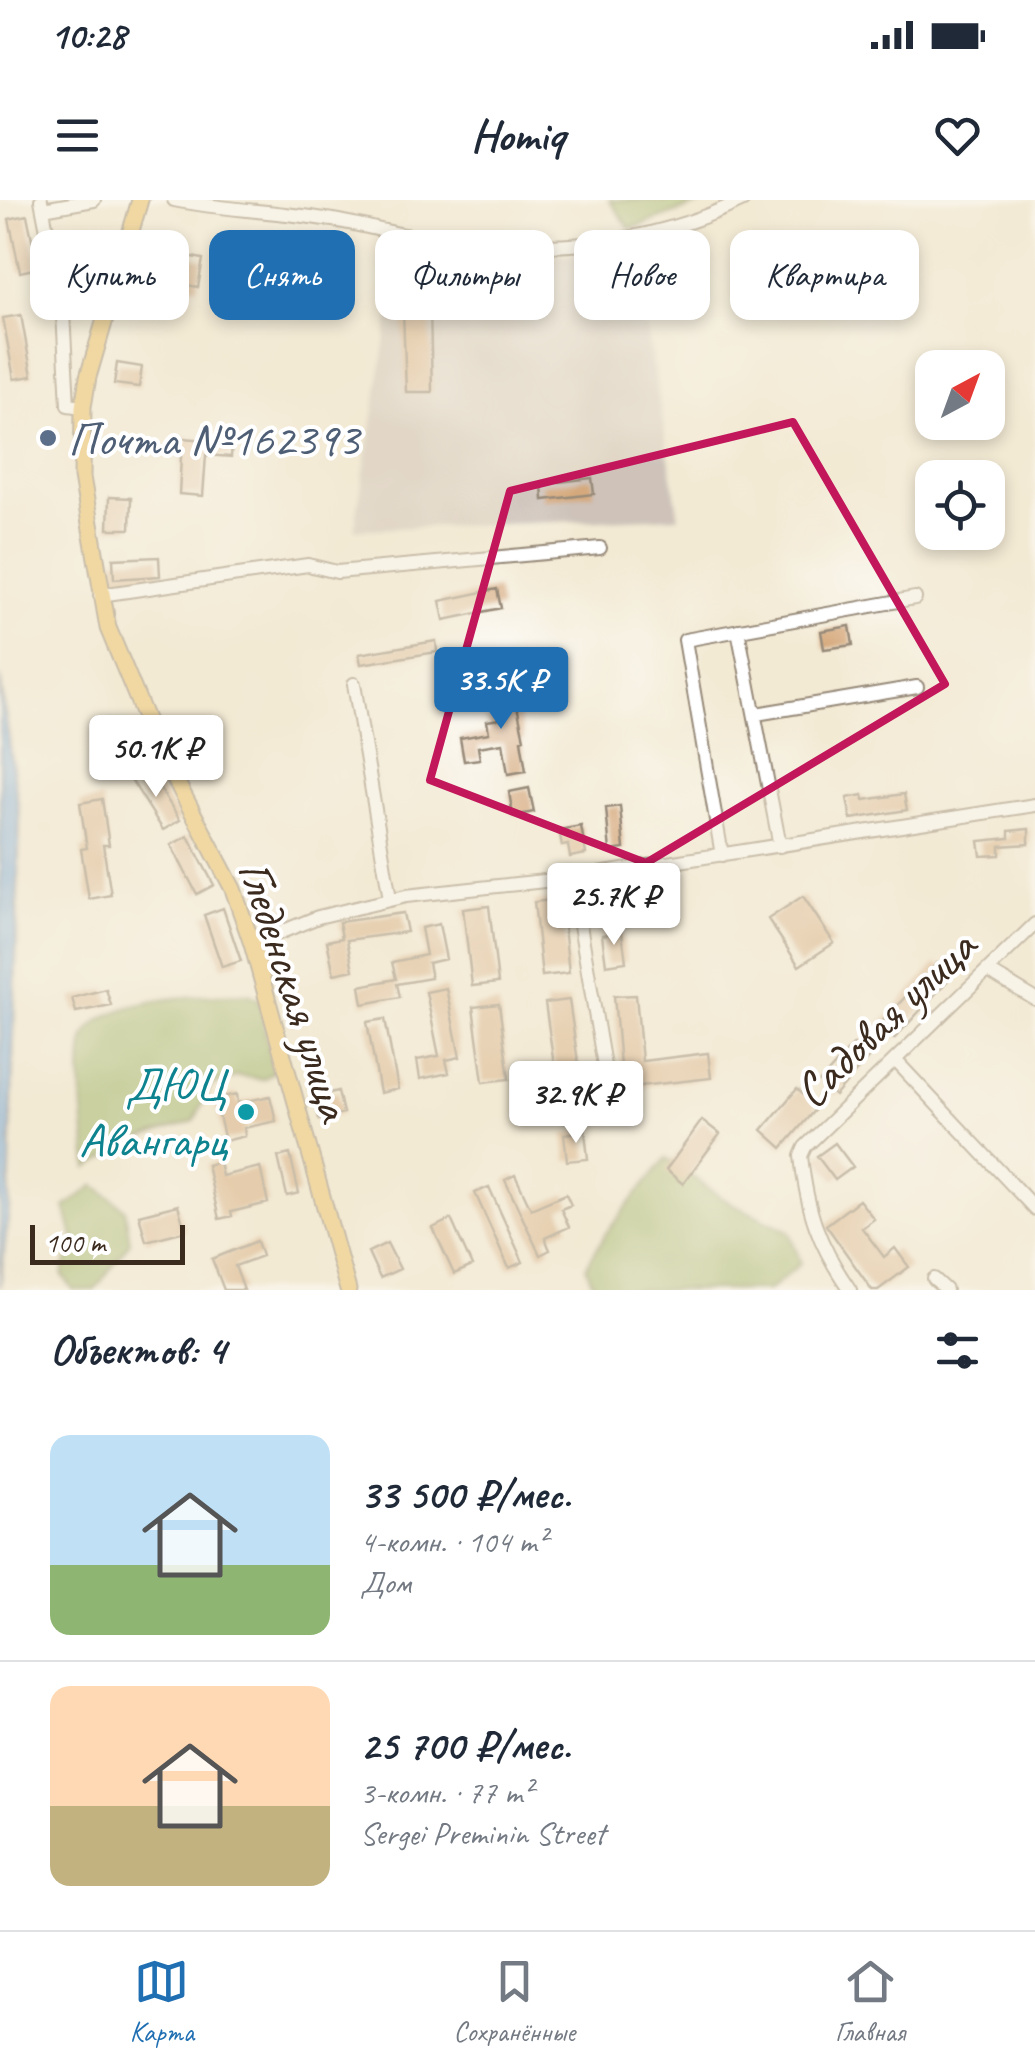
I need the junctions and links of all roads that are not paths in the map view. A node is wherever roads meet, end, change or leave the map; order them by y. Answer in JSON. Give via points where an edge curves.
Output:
{"nodes":[{"id":1,"x":94,"y":200,"type":"edge"},
{"id":2,"x":140,"y":200,"type":"edge"},
{"id":3,"x":174,"y":200,"type":"edge"},
{"id":4,"x":743,"y":200,"type":"edge"},
{"id":5,"x":42,"y":204,"type":"edge"},
{"id":6,"x":83,"y":407,"type":"junction"},
{"id":7,"x":600,"y":548,"type":"dead end"},
{"id":8,"x":100,"y":596,"type":"junction"},
{"id":9,"x":915,"y":598,"type":"dead end"},
{"id":10,"x":738,"y":630,"type":"junction"},
{"id":11,"x":354,"y":684,"type":"dead end"},
{"id":12,"x":918,"y":686,"type":"dead end"},
{"id":13,"x":756,"y":714,"type":"junction"},
{"id":14,"x":1035,"y":806,"type":"edge"},
{"id":15,"x":780,"y":846,"type":"junction"},
{"id":16,"x":722,"y":855,"type":"junction"},
{"id":17,"x":572,"y":878,"type":"junction"},
{"id":18,"x":390,"y":899,"type":"junction"},
{"id":19,"x":1035,"y":924,"type":"edge"},
{"id":20,"x":252,"y":944,"type":"junction"},
{"id":21,"x":988,"y":971,"type":"junction"},
{"id":22,"x":1035,"y":999,"type":"edge"},
{"id":23,"x":897,"y":1062,"type":"junction"},
{"id":24,"x":606,"y":1083,"type":"dead end"},
{"id":25,"x":1035,"y":1209,"type":"edge"},
{"id":26,"x":934,"y":1279,"type":"dead end"},
{"id":27,"x":848,"y":1287,"type":"edge"},
{"id":28,"x":348,"y":1290,"type":"edge"},
{"id":29,"x":946,"y":1290,"type":"edge"}],
"edges":[{"from":1,"to":5,"type":"street"},
{"from":2,"to":6,"type":"main road","name":"Гледенская улица"},
{"from":3,"to":4,"type":"street","via":[[420,238],[556,248],[634,239]]},
{"from":5,"to":6,"type":"street","via":[[63,312],[68,405]]},
{"from":6,"to":8,"type":"main road","name":"Гледенская улица","via":[[82,477]]},
{"from":7,"to":8,"type":"street","via":[[337,572],[308,565]]},
{"from":8,"to":20,"type":"main road","name":"Гледенская улица","via":[[154,740],[233,889]]},
{"from":9,"to":10,"type":"street"},
{"from":10,"to":13,"type":"street"},
{"from":10,"to":16,"type":"street","via":[[685,640]]},
{"from":11,"to":18,"type":"street"},
{"from":12,"to":13,"type":"street"},
{"from":13,"to":15,"type":"street"},
{"from":14,"to":15,"type":"street"},
{"from":15,"to":16,"type":"street"},
{"from":16,"to":17,"type":"street"},
{"from":17,"to":18,"type":"street"},
{"from":17,"to":24,"type":"street"},
{"from":18,"to":20,"type":"street","via":[[318,917]]},
{"from":19,"to":21,"type":"street","name":"Садовая улица"},
{"from":20,"to":28,"type":"main road","name":"Гледенская улица"},
{"from":21,"to":22,"type":"street"},
{"from":21,"to":23,"type":"street","name":"Садовая улица"},
{"from":23,"to":25,"type":"street"},
{"from":23,"to":27,"type":"street","name":"Садовая улица","via":[[810,1140],[801,1156],[814,1225]]},
{"from":26,"to":29,"type":"street"}]}
